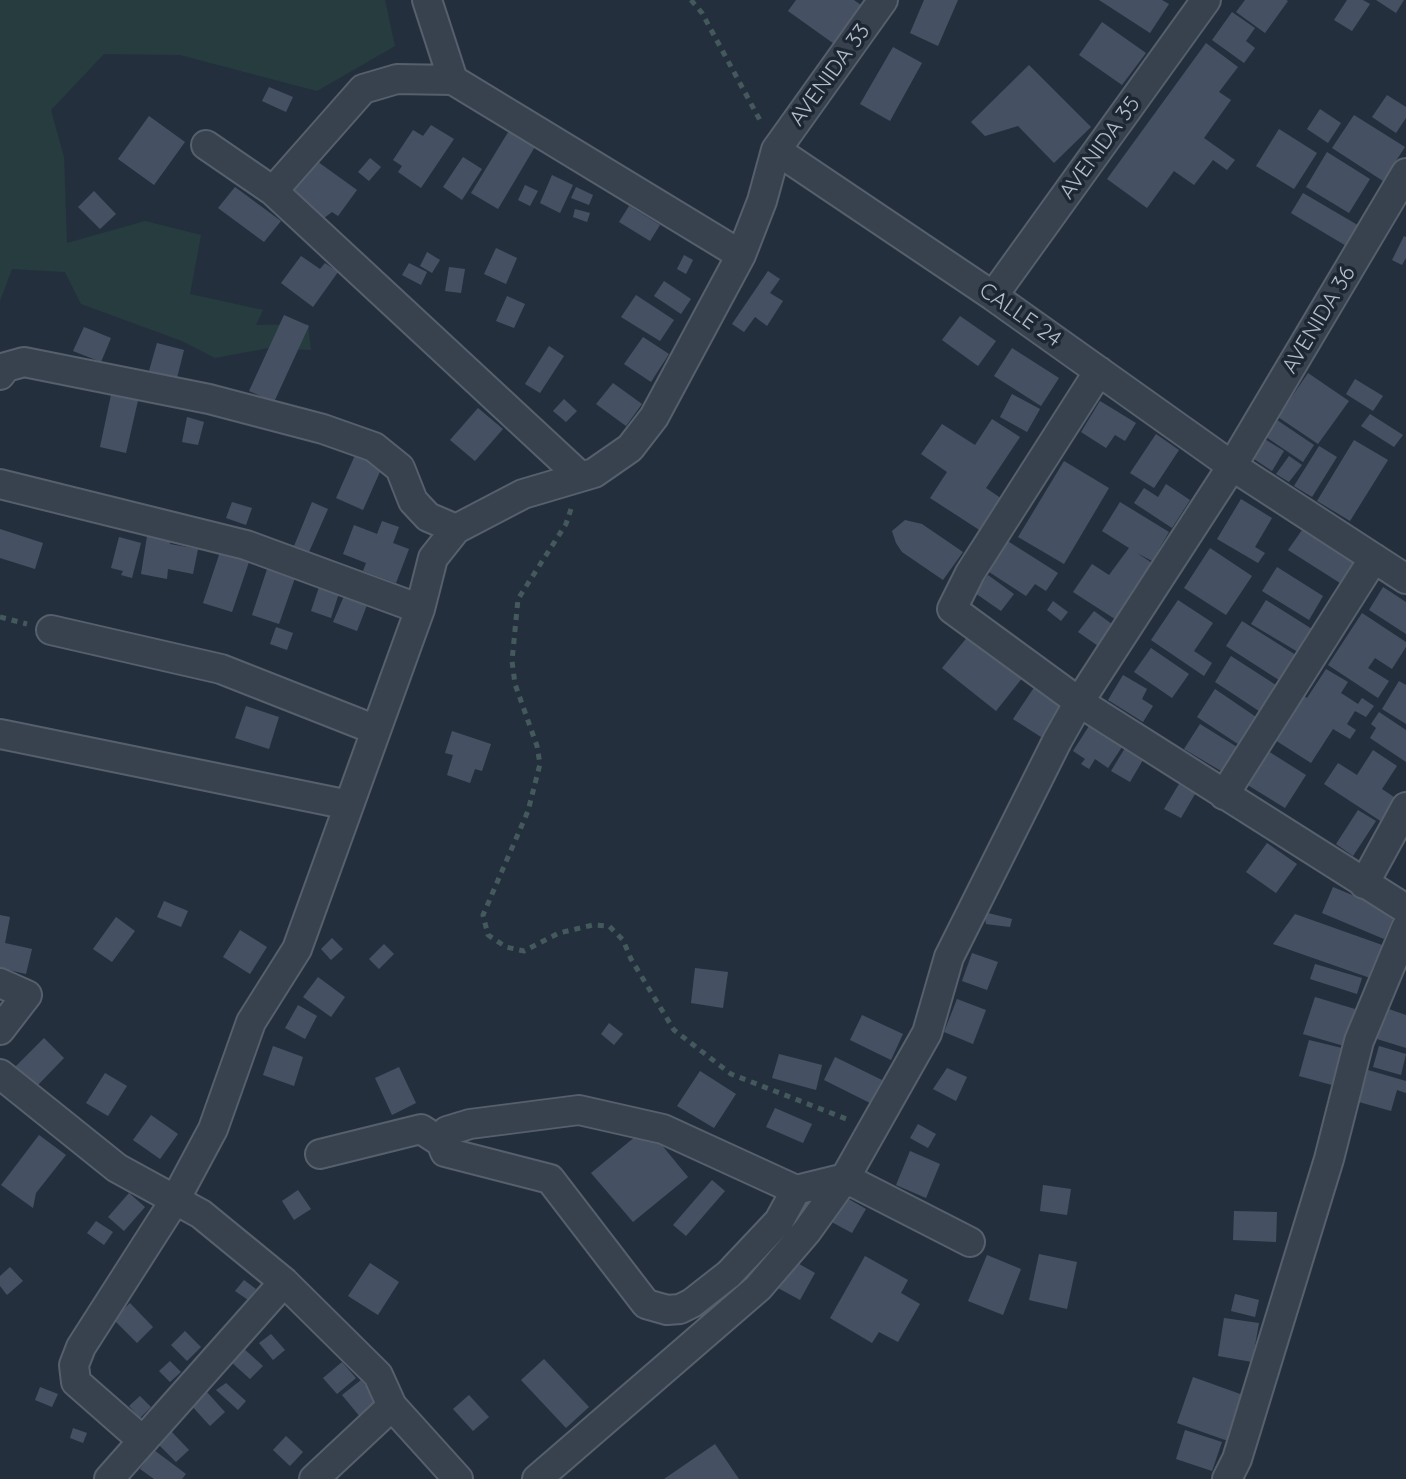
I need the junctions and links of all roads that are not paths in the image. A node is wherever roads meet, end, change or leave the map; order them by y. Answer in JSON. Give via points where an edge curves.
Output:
{"nodes":[{"id":1,"x":427,"y":0,"type":"edge"},
{"id":2,"x":883,"y":0,"type":"edge"},
{"id":3,"x":1206,"y":0,"type":"edge"},
{"id":4,"x":453,"y":80,"type":"junction"},
{"id":5,"x":206,"y":145,"type":"dead end"},
{"id":6,"x":776,"y":150,"type":"junction"},
{"id":7,"x":1406,"y":173,"type":"edge"},
{"id":8,"x":273,"y":191,"type":"junction"},
{"id":9,"x":741,"y":255,"type":"junction"},
{"id":10,"x":993,"y":296,"type":"junction"},
{"id":11,"x":1099,"y":371,"type":"junction"},
{"id":12,"x":0,"y":375,"type":"edge"},
{"id":13,"x":1232,"y":466,"type":"junction"},
{"id":14,"x":580,"y":476,"type":"junction"},
{"id":15,"x":0,"y":484,"type":"edge"},
{"id":16,"x":456,"y":529,"type":"junction"},
{"id":17,"x":1374,"y":558,"type":"junction"},
{"id":18,"x":1406,"y":579,"type":"edge"},
{"id":19,"x":420,"y":609,"type":"junction"},
{"id":20,"x":51,"y":630,"type":"dead end"},
{"id":21,"x":1079,"y":702,"type":"junction"},
{"id":22,"x":376,"y":730,"type":"junction"},
{"id":23,"x":0,"y":734,"type":"edge"},
{"id":24,"x":1224,"y":795,"type":"junction"},
{"id":25,"x":349,"y":805,"type":"junction"},
{"id":26,"x":1406,"y":807,"type":"edge"},
{"id":27,"x":1364,"y":884,"type":"junction"},
{"id":28,"x":1406,"y":909,"type":"edge"},
{"id":29,"x":1406,"y":928,"type":"edge"},
{"id":30,"x":0,"y":983,"type":"edge"},
{"id":31,"x":0,"y":1030,"type":"edge"},
{"id":32,"x":0,"y":1074,"type":"edge"},
{"id":33,"x":441,"y":1142,"type":"junction"},
{"id":34,"x":320,"y":1154,"type":"dead end"},
{"id":35,"x":845,"y":1178,"type":"junction"},
{"id":36,"x":796,"y":1190,"type":"junction"},
{"id":37,"x":175,"y":1200,"type":"junction"},
{"id":38,"x":970,"y":1242,"type":"dead end"},
{"id":39,"x":284,"y":1282,"type":"junction"},
{"id":40,"x":392,"y":1406,"type":"junction"},
{"id":41,"x":142,"y":1440,"type":"junction"},
{"id":42,"x":109,"y":1479,"type":"edge"},
{"id":43,"x":314,"y":1479,"type":"edge"},
{"id":44,"x":458,"y":1479,"type":"edge"},
{"id":45,"x":537,"y":1479,"type":"edge"},
{"id":46,"x":1227,"y":1479,"type":"edge"}],
"edges":[{"from":1,"to":4,"type":"street"},
{"from":2,"to":6,"type":"street","name":"AVENIDA 33"},
{"from":3,"to":10,"type":"street","name":"AVENIDA 35"},
{"from":4,"to":8,"type":"street","via":[[397,79],[363,89]]},
{"from":4,"to":9,"type":"street"},
{"from":5,"to":8,"type":"street"},
{"from":6,"to":9,"type":"street"},
{"from":6,"to":10,"type":"street","name":"CALLE 24"},
{"from":7,"to":13,"type":"street","name":"AVENIDA 36"},
{"from":8,"to":14,"type":"street"},
{"from":9,"to":14,"type":"street","via":[[654,417],[630,448],[594,473]]},
{"from":10,"to":11,"type":"street","name":"CALLE 24"},
{"from":11,"to":13,"type":"street","name":"CALLE 24"},
{"from":11,"to":21,"type":"street","via":[[952,609]]},
{"from":12,"to":16,"type":"street","via":[[6,367],[24,362],[209,399],[323,429],[374,447],[400,468],[413,501],[428,517]]},
{"from":13,"to":17,"type":"street","name":"CALLE 24"},
{"from":13,"to":21,"type":"street","name":"AVENIDA 36"},
{"from":14,"to":16,"type":"street","via":[[523,494]]},
{"from":15,"to":19,"type":"street","via":[[246,545]]},
{"from":16,"to":19,"type":"street","via":[[433,558]]},
{"from":17,"to":18,"type":"street","name":"CALLE 24"},
{"from":17,"to":24,"type":"street"},
{"from":19,"to":22,"type":"street"},
{"from":20,"to":22,"type":"street","via":[[221,669]]},
{"from":21,"to":24,"type":"street"},
{"from":21,"to":35,"type":"street","name":"AVENIDA 36","via":[[949,957],[927,1033]]},
{"from":22,"to":25,"type":"street"},
{"from":23,"to":25,"type":"street"},
{"from":24,"to":27,"type":"street"},
{"from":25,"to":37,"type":"street","via":[[297,949],[251,1022],[213,1129]]},
{"from":26,"to":27,"type":"street"},
{"from":27,"to":28,"type":"street"},
{"from":29,"to":46,"type":"street","via":[[1359,1041],[1329,1159]]},
{"from":30,"to":31,"type":"street","via":[[27,995]]},
{"from":32,"to":37,"type":"street","via":[[117,1168]]},
{"from":33,"to":34,"type":"street","via":[[421,1129]]},
{"from":33,"to":36,"type":"street","via":[[447,1131],[470,1124],[579,1110],[663,1129]]},
{"from":33,"to":36,"type":"street","via":[[445,1152],[550,1179],[646,1304],[667,1310],[692,1303],[729,1274],[779,1221]]},
{"from":35,"to":36,"type":"street"},
{"from":35,"to":38,"type":"street"},
{"from":35,"to":45,"type":"street","name":"AVENIDA 36","via":[[758,1288]]},
{"from":37,"to":39,"type":"street","via":[[201,1214]]},
{"from":37,"to":41,"type":"street","via":[[74,1365],[76,1382]]},
{"from":39,"to":40,"type":"street","via":[[378,1375]]},
{"from":39,"to":41,"type":"street"},
{"from":40,"to":43,"type":"street"},
{"from":40,"to":44,"type":"street"},
{"from":41,"to":42,"type":"street"}]}
